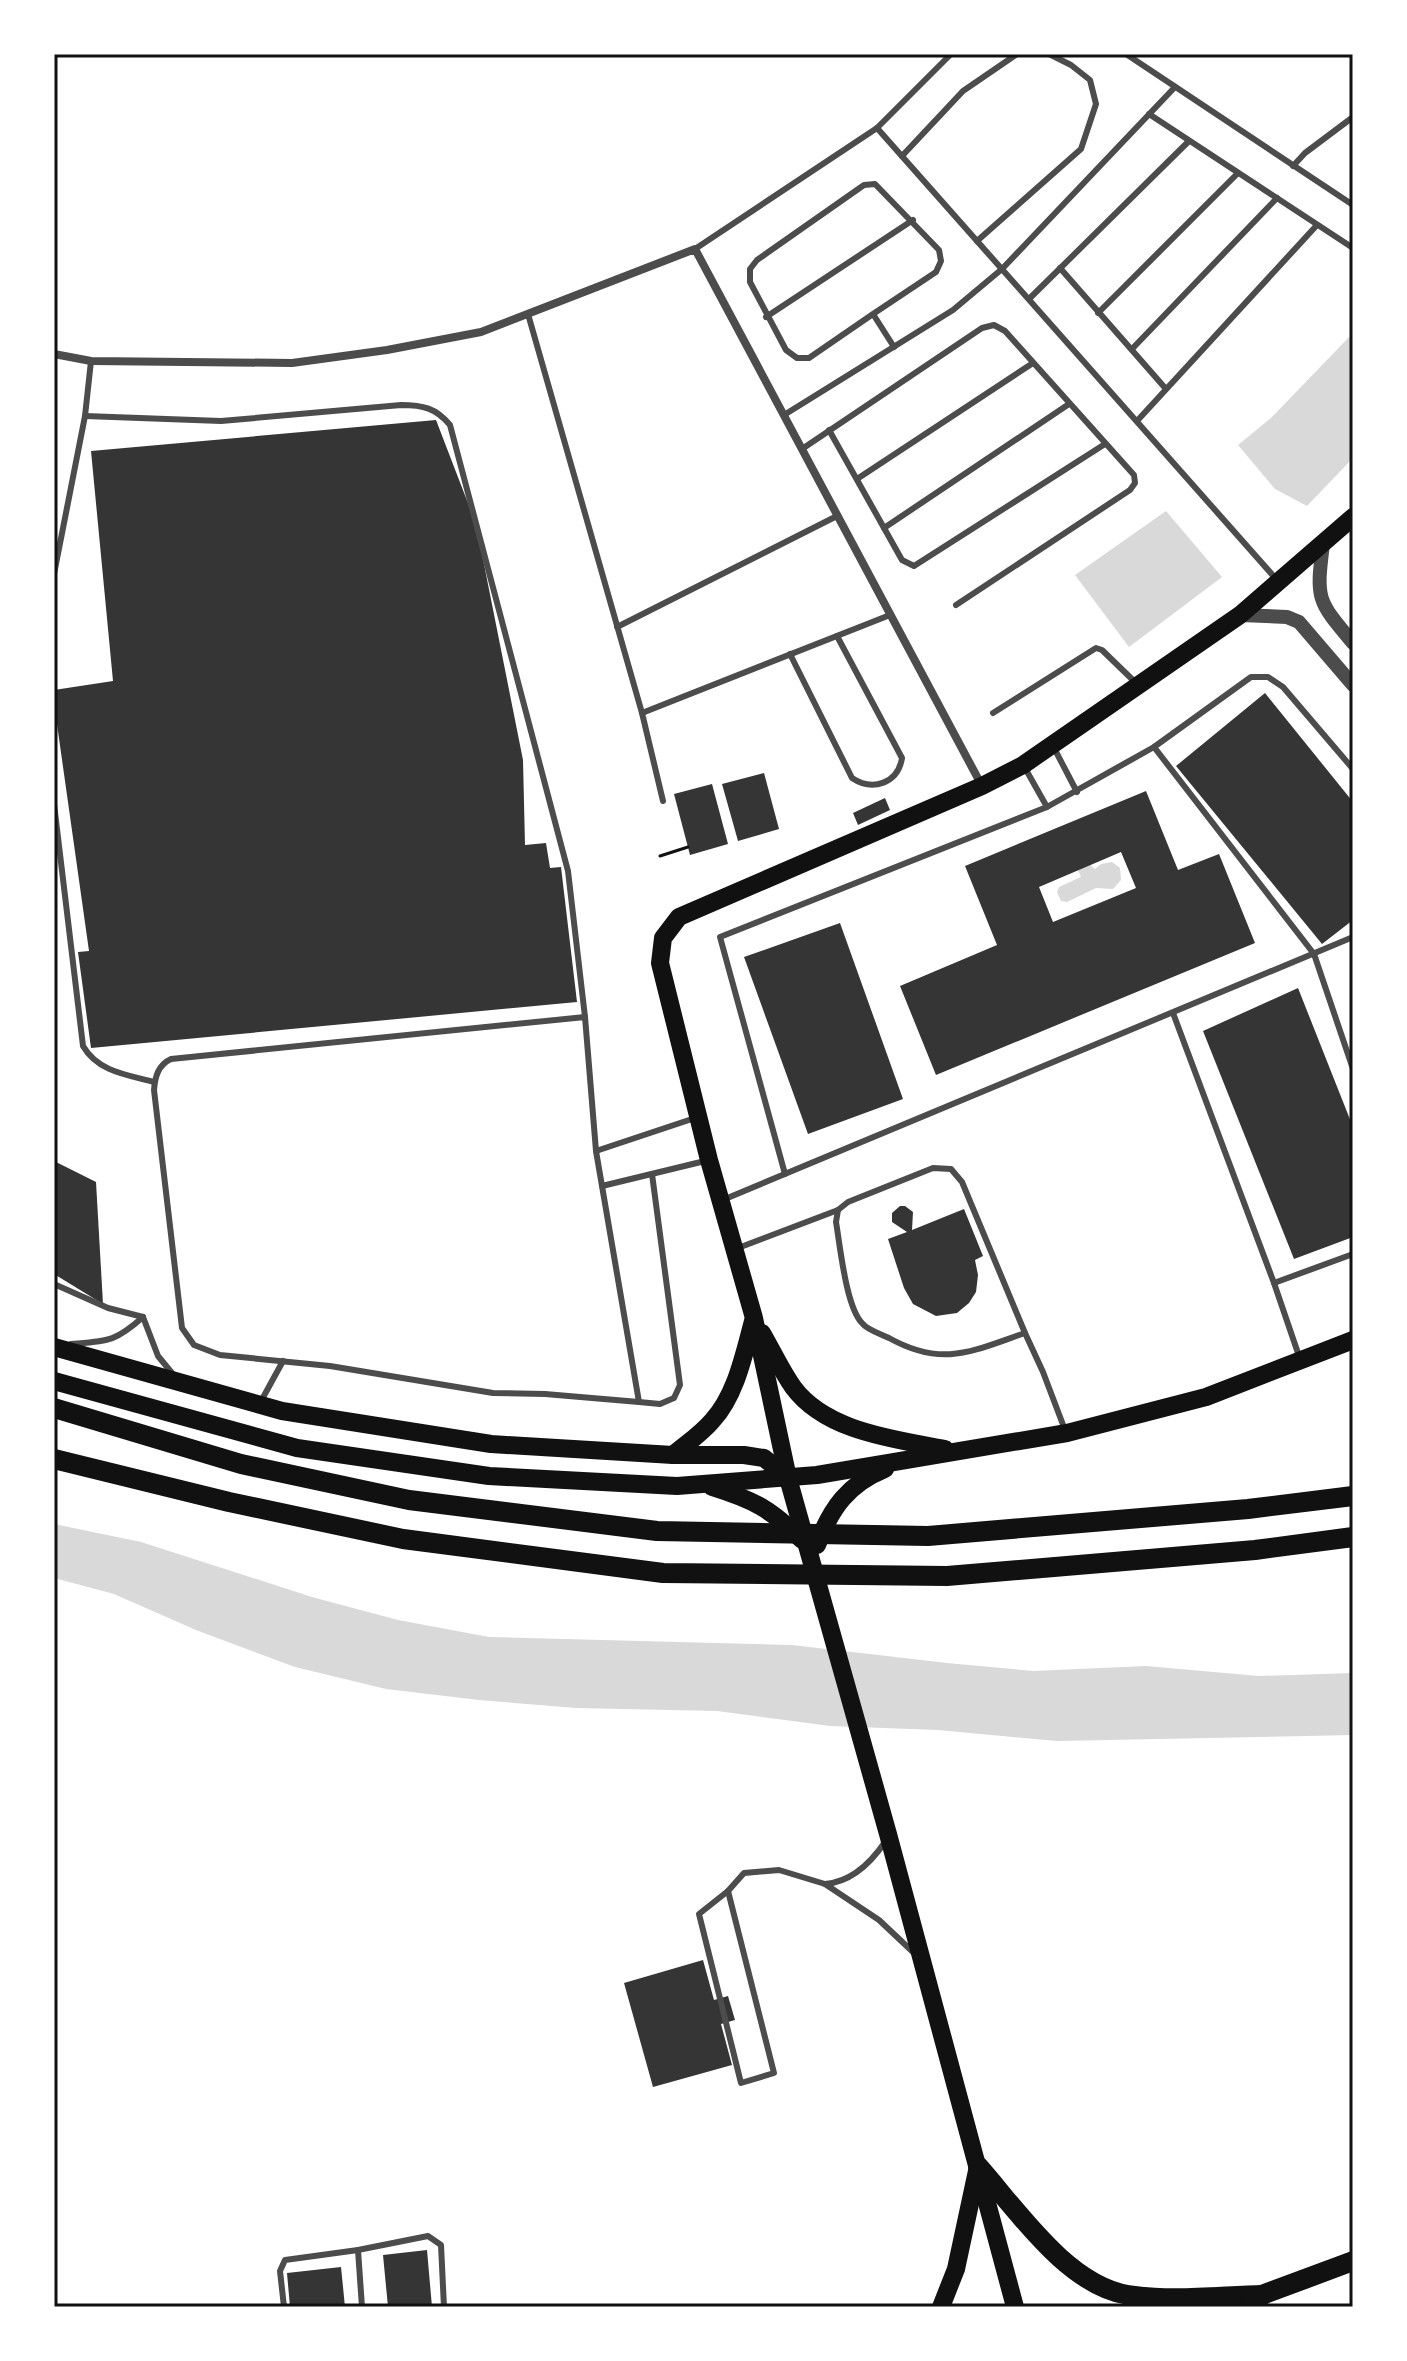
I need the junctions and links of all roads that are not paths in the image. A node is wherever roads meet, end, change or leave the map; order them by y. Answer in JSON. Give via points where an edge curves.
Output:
{"nodes":[{"id":1,"x":951,"y":54,"type":"edge"},
{"id":2,"x":1017,"y":54,"type":"edge"},
{"id":3,"x":1049,"y":54,"type":"edge"},
{"id":4,"x":1126,"y":54,"type":"edge"},
{"id":5,"x":1175,"y":87,"type":"junction"},
{"id":6,"x":1353,"y":89,"type":"edge"},
{"id":7,"x":1353,"y":106,"type":"edge"},
{"id":8,"x":1149,"y":114,"type":"junction"},
{"id":9,"x":1353,"y":117,"type":"edge"},
{"id":10,"x":877,"y":128,"type":"junction"},
{"id":11,"x":1189,"y":141,"type":"junction"},
{"id":12,"x":902,"y":156,"type":"junction"},
{"id":13,"x":1293,"y":166,"type":"junction"},
{"id":14,"x":1238,"y":173,"type":"junction"},
{"id":15,"x":1277,"y":198,"type":"junction"},
{"id":16,"x":1353,"y":205,"type":"edge"},
{"id":17,"x":913,"y":220,"type":"junction"},
{"id":18,"x":1317,"y":225,"type":"junction"},
{"id":19,"x":977,"y":241,"type":"junction"},
{"id":20,"x":1353,"y":248,"type":"edge"},
{"id":21,"x":695,"y":249,"type":"junction"},
{"id":22,"x":1060,"y":268,"type":"junction"},
{"id":23,"x":1002,"y":269,"type":"junction"},
{"id":24,"x":1029,"y":299,"type":"junction"},
{"id":25,"x":1098,"y":313,"type":"junction"},
{"id":26,"x":528,"y":314,"type":"junction"},
{"id":27,"x":873,"y":314,"type":"junction"},
{"id":28,"x":766,"y":317,"type":"junction"},
{"id":29,"x":894,"y":347,"type":"junction"},
{"id":30,"x":1132,"y":349,"type":"junction"},
{"id":31,"x":54,"y":354,"type":"edge"},
{"id":32,"x":91,"y":361,"type":"junction"},
{"id":33,"x":1033,"y":363,"type":"junction"},
{"id":34,"x":1166,"y":389,"type":"junction"},
{"id":35,"x":1069,"y":404,"type":"junction"},
{"id":36,"x":784,"y":415,"type":"junction"},
{"id":37,"x":85,"y":416,"type":"junction"},
{"id":38,"x":1137,"y":421,"type":"junction"},
{"id":39,"x":829,"y":430,"type":"junction"},
{"id":40,"x":1105,"y":444,"type":"junction"},
{"id":41,"x":802,"y":449,"type":"junction"},
{"id":42,"x":857,"y":479,"type":"junction"},
{"id":43,"x":837,"y":516,"type":"junction"},
{"id":44,"x":1353,"y":517,"type":"edge"},
{"id":45,"x":884,"y":528,"type":"junction"},
{"id":46,"x":1323,"y":544,"type":"junction"},
{"id":47,"x":54,"y":574,"type":"edge"},
{"id":48,"x":1278,"y":581,"type":"junction"},
{"id":49,"x":956,"y":605,"type":"dead end"},
{"id":50,"x":890,"y":615,"type":"junction"},
{"id":51,"x":1240,"y":615,"type":"junction"},
{"id":52,"x":617,"y":627,"type":"junction"},
{"id":53,"x":837,"y":636,"type":"junction"},
{"id":54,"x":1353,"y":643,"type":"edge"},
{"id":55,"x":790,"y":654,"type":"junction"},
{"id":56,"x":1353,"y":685,"type":"edge"},
{"id":57,"x":1138,"y":686,"type":"junction"},
{"id":58,"x":642,"y":713,"type":"junction"},
{"id":59,"x":993,"y":713,"type":"dead end"},
{"id":60,"x":1052,"y":745,"type":"junction"},
{"id":61,"x":1154,"y":747,"type":"junction"},
{"id":62,"x":1023,"y":765,"type":"junction"},
{"id":63,"x":1353,"y":769,"type":"edge"},
{"id":64,"x":982,"y":786,"type":"junction"},
{"id":65,"x":1077,"y":792,"type":"junction"},
{"id":66,"x":663,"y":801,"type":"dead end"},
{"id":67,"x":54,"y":804,"type":"edge"},
{"id":68,"x":1047,"y":807,"type":"junction"},
{"id":69,"x":1353,"y":937,"type":"edge"},
{"id":70,"x":1314,"y":954,"type":"junction"},
{"id":71,"x":1173,"y":1013,"type":"junction"},
{"id":72,"x":585,"y":1017,"type":"junction"},
{"id":73,"x":1353,"y":1069,"type":"edge"},
{"id":74,"x":154,"y":1082,"type":"junction"},
{"id":75,"x":698,"y":1117,"type":"junction"},
{"id":76,"x":596,"y":1151,"type":"junction"},
{"id":77,"x":709,"y":1160,"type":"junction"},
{"id":78,"x":652,"y":1174,"type":"junction"},
{"id":79,"x":785,"y":1174,"type":"junction"},
{"id":80,"x":602,"y":1186,"type":"junction"},
{"id":81,"x":720,"y":1201,"type":"junction"},
{"id":82,"x":838,"y":1210,"type":"junction"},
{"id":83,"x":734,"y":1249,"type":"junction"},
{"id":84,"x":1353,"y":1254,"type":"edge"},
{"id":85,"x":1274,"y":1283,"type":"junction"},
{"id":86,"x":54,"y":1284,"type":"edge"},
{"id":87,"x":143,"y":1317,"type":"junction"},
{"id":88,"x":754,"y":1318,"type":"junction"},
{"id":89,"x":1025,"y":1333,"type":"junction"},
{"id":90,"x":1353,"y":1340,"type":"edge"},
{"id":91,"x":54,"y":1346,"type":"edge"},
{"id":92,"x":283,"y":1361,"type":"junction"},
{"id":93,"x":1300,"y":1361,"type":"junction"},
{"id":94,"x":54,"y":1381,"type":"edge"},
{"id":95,"x":187,"y":1383,"type":"junction"},
{"id":96,"x":639,"y":1402,"type":"junction"},
{"id":97,"x":260,"y":1403,"type":"junction"},
{"id":98,"x":54,"y":1408,"type":"edge"},
{"id":99,"x":1067,"y":1433,"type":"junction"},
{"id":100,"x":960,"y":1451,"type":"junction"},
{"id":101,"x":673,"y":1455,"type":"junction"},
{"id":102,"x":54,"y":1459,"type":"edge"},
{"id":103,"x":906,"y":1460,"type":"junction"},
{"id":104,"x":788,"y":1478,"type":"junction"},
{"id":105,"x":702,"y":1484,"type":"junction"},
{"id":106,"x":1353,"y":1496,"type":"edge"},
{"id":107,"x":1353,"y":1537,"type":"edge"},
{"id":108,"x":809,"y":1553,"type":"junction"},
{"id":109,"x":888,"y":1834,"type":"junction"},
{"id":110,"x":825,"y":1884,"type":"junction"},
{"id":111,"x":728,"y":1891,"type":"junction"},
{"id":112,"x":922,"y":1961,"type":"junction"},
{"id":113,"x":978,"y":2166,"type":"junction"},
{"id":114,"x":358,"y":2250,"type":"junction"},
{"id":115,"x":1353,"y":2261,"type":"edge"},
{"id":116,"x":1263,"y":2295,"type":"junction"},
{"id":117,"x":284,"y":2307,"type":"edge"},
{"id":118,"x":362,"y":2307,"type":"edge"},
{"id":119,"x":444,"y":2307,"type":"edge"},
{"id":120,"x":941,"y":2307,"type":"edge"},
{"id":121,"x":1015,"y":2307,"type":"edge"},
{"id":122,"x":1224,"y":2307,"type":"edge"}],
"edges":[{"from":1,"to":10,"type":"lane"},
{"from":2,"to":12,"type":"lane","via":[[963,91]]},
{"from":3,"to":19,"type":"lane","via":[[1090,80],[1096,104],[1081,149]]},
{"from":4,"to":5,"type":"lane"},
{"from":5,"to":8,"type":"lane"},
{"from":5,"to":13,"type":"lane"},
{"from":6,"to":7,"type":"lane"},
{"from":8,"to":11,"type":"lane"},
{"from":8,"to":23,"type":"lane"},
{"from":9,"to":13,"type":"lane"},
{"from":10,"to":12,"type":"lane"},
{"from":10,"to":21,"type":"lane"},
{"from":11,"to":14,"type":"lane"},
{"from":11,"to":22,"type":"lane"},
{"from":12,"to":19,"type":"lane"},
{"from":13,"to":16,"type":"lane"},
{"from":14,"to":15,"type":"lane"},
{"from":14,"to":25,"type":"lane"},
{"from":15,"to":18,"type":"lane"},
{"from":15,"to":30,"type":"lane"},
{"from":17,"to":27,"type":"lane","via":[[939,250],[941,261],[936,272]]},
{"from":17,"to":28,"type":"lane"},
{"from":17,"to":28,"type":"lane","via":[[875,184],[864,185],[750,269],[750,282]]},
{"from":18,"to":20,"type":"lane"},
{"from":18,"to":34,"type":"lane"},
{"from":19,"to":23,"type":"lane"},
{"from":21,"to":26,"type":"street"},
{"from":21,"to":36,"type":"street"},
{"from":22,"to":24,"type":"lane"},
{"from":22,"to":25,"type":"lane"},
{"from":23,"to":24,"type":"lane"},
{"from":23,"to":29,"type":"lane","via":[[953,310]]},
{"from":24,"to":38,"type":"lane"},
{"from":25,"to":30,"type":"lane"},
{"from":26,"to":32,"type":"street","via":[[481,332],[292,363]]},
{"from":26,"to":52,"type":"lane"},
{"from":27,"to":28,"type":"lane","via":[[809,358],[786,350]]},
{"from":27,"to":29,"type":"lane"},
{"from":29,"to":36,"type":"lane"},
{"from":30,"to":34,"type":"lane"},
{"from":31,"to":32,"type":"street"},
{"from":32,"to":37,"type":"lane"},
{"from":33,"to":35,"type":"lane"},
{"from":33,"to":39,"type":"lane","via":[[1005,331],[994,325],[982,328]]},
{"from":33,"to":42,"type":"lane"},
{"from":34,"to":38,"type":"lane"},
{"from":35,"to":40,"type":"lane"},
{"from":35,"to":45,"type":"lane"},
{"from":36,"to":41,"type":"street"},
{"from":37,"to":47,"type":"lane"},
{"from":37,"to":72,"type":"lane","via":[[221,421],[411,405],[443,416],[450,425],[568,871]]},
{"from":38,"to":48,"type":"lane"},
{"from":39,"to":41,"type":"lane"},
{"from":39,"to":42,"type":"lane"},
{"from":40,"to":45,"type":"lane","via":[[914,566],[902,560]]},
{"from":40,"to":49,"type":"lane","via":[[1134,475],[1130,490]]},
{"from":41,"to":43,"type":"street"},
{"from":42,"to":45,"type":"lane"},
{"from":43,"to":50,"type":"street"},
{"from":43,"to":52,"type":"lane"},
{"from":44,"to":46,"type":"main road"},
{"from":46,"to":48,"type":"main road"},
{"from":46,"to":54,"type":"street","via":[[1318,583],[1324,608]]},
{"from":48,"to":51,"type":"main road"},
{"from":50,"to":53,"type":"lane"},
{"from":50,"to":64,"type":"street"},
{"from":51,"to":56,"type":"street","via":[[1299,622]]},
{"from":51,"to":57,"type":"main road"},
{"from":52,"to":58,"type":"lane"},
{"from":53,"to":55,"type":"lane"},
{"from":53,"to":55,"type":"lane","via":[[902,758],[900,770],[882,784],[860,784],[852,778]]},
{"from":55,"to":58,"type":"lane"},
{"from":57,"to":59,"type":"lane","via":[[1096,648]]},
{"from":57,"to":60,"type":"main road"},
{"from":58,"to":66,"type":"lane"},
{"from":60,"to":62,"type":"main road"},
{"from":60,"to":65,"type":"lane"},
{"from":61,"to":63,"type":"lane","via":[[1251,677],[1268,677],[1283,687]]},
{"from":61,"to":65,"type":"lane"},
{"from":61,"to":70,"type":"lane"},
{"from":62,"to":64,"type":"main road"},
{"from":62,"to":68,"type":"lane"},
{"from":64,"to":75,"type":"main road","via":[[679,917],[663,938],[660,963]]},
{"from":65,"to":68,"type":"lane"},
{"from":67,"to":74,"type":"lane","via":[[83,1046],[111,1071]]},
{"from":68,"to":79,"type":"lane","via":[[720,937]]},
{"from":69,"to":70,"type":"lane"},
{"from":70,"to":71,"type":"lane"},
{"from":70,"to":73,"type":"lane"},
{"from":71,"to":79,"type":"lane"},
{"from":71,"to":85,"type":"lane"},
{"from":72,"to":74,"type":"lane","via":[[171,1059],[160,1066]]},
{"from":72,"to":76,"type":"lane"},
{"from":74,"to":92,"type":"lane","via":[[182,1328],[194,1345],[220,1355]]},
{"from":75,"to":76,"type":"lane"},
{"from":75,"to":77,"type":"main road"},
{"from":76,"to":80,"type":"lane"},
{"from":77,"to":78,"type":"lane"},
{"from":77,"to":81,"type":"main road"},
{"from":78,"to":80,"type":"lane"},
{"from":78,"to":96,"type":"lane","via":[[680,1385],[674,1398],[660,1404]]},
{"from":79,"to":81,"type":"lane"},
{"from":80,"to":96,"type":"lane"},
{"from":81,"to":83,"type":"main road"},
{"from":82,"to":83,"type":"lane"},
{"from":82,"to":89,"type":"lane","via":[[848,1292],[861,1323],[937,1356],[960,1355]]},
{"from":82,"to":89,"type":"lane","via":[[933,1168],[951,1169],[962,1182]]},
{"from":83,"to":88,"type":"main road"},
{"from":84,"to":85,"type":"lane"},
{"from":85,"to":93,"type":"lane"},
{"from":86,"to":87,"type":"lane"},
{"from":87,"to":91,"type":"lane","via":[[122,1335],[102,1342]]},
{"from":87,"to":95,"type":"lane","via":[[158,1356],[168,1371]]},
{"from":88,"to":100,"type":"main road","via":[[794,1389],[827,1417],[871,1435]]},
{"from":88,"to":101,"type":"main road","via":[[728,1397],[714,1420]]},
{"from":88,"to":104,"type":"main road"},
{"from":89,"to":99,"type":"lane"},
{"from":90,"to":93,"type":"main road"},
{"from":91,"to":95,"type":"main road"},
{"from":92,"to":96,"type":"lane","via":[[493,1393]]},
{"from":92,"to":97,"type":"lane"},
{"from":93,"to":99,"type":"main road","via":[[1206,1397]]},
{"from":94,"to":105,"type":"main road","via":[[297,1448],[489,1476]]},
{"from":95,"to":97,"type":"main road"},
{"from":97,"to":101,"type":"main road","via":[[282,1411],[491,1444]]},
{"from":98,"to":106,"type":"highway","via":[[241,1464],[409,1500],[657,1531],[928,1536]]},
{"from":99,"to":100,"type":"main road"},
{"from":100,"to":103,"type":"main road"},
{"from":101,"to":104,"type":"main road","via":[[764,1458]]},
{"from":102,"to":107,"type":"highway","via":[[403,1539],[663,1573],[947,1576]]},
{"from":103,"to":104,"type":"main road"},
{"from":103,"to":108,"type":"main road","via":[[847,1490]]},
{"from":104,"to":105,"type":"main road"},
{"from":104,"to":108,"type":"main road"},
{"from":105,"to":108,"type":"main road","via":[[749,1498],[778,1516]]},
{"from":108,"to":109,"type":"main road"},
{"from":109,"to":110,"type":"lane","via":[[858,1872],[840,1883]]},
{"from":109,"to":112,"type":"main road"},
{"from":110,"to":111,"type":"lane","via":[[779,1870],[744,1873]]},
{"from":110,"to":112,"type":"lane","via":[[879,1920]]},
{"from":111,"to":111,"type":"lane","via":[[699,1914],[741,2083],[774,2073]]},
{"from":112,"to":113,"type":"main road"},
{"from":113,"to":116,"type":"highway","via":[[1063,2262],[1085,2279],[1127,2295]]},
{"from":113,"to":120,"type":"main road","via":[[956,2269]]},
{"from":113,"to":121,"type":"main road"},
{"from":114,"to":117,"type":"lane","via":[[285,2260],[280,2271]]},
{"from":114,"to":118,"type":"lane"},
{"from":114,"to":119,"type":"lane","via":[[428,2236],[441,2245]]},
{"from":115,"to":116,"type":"highway"},
{"from":116,"to":122,"type":"highway"}]}
